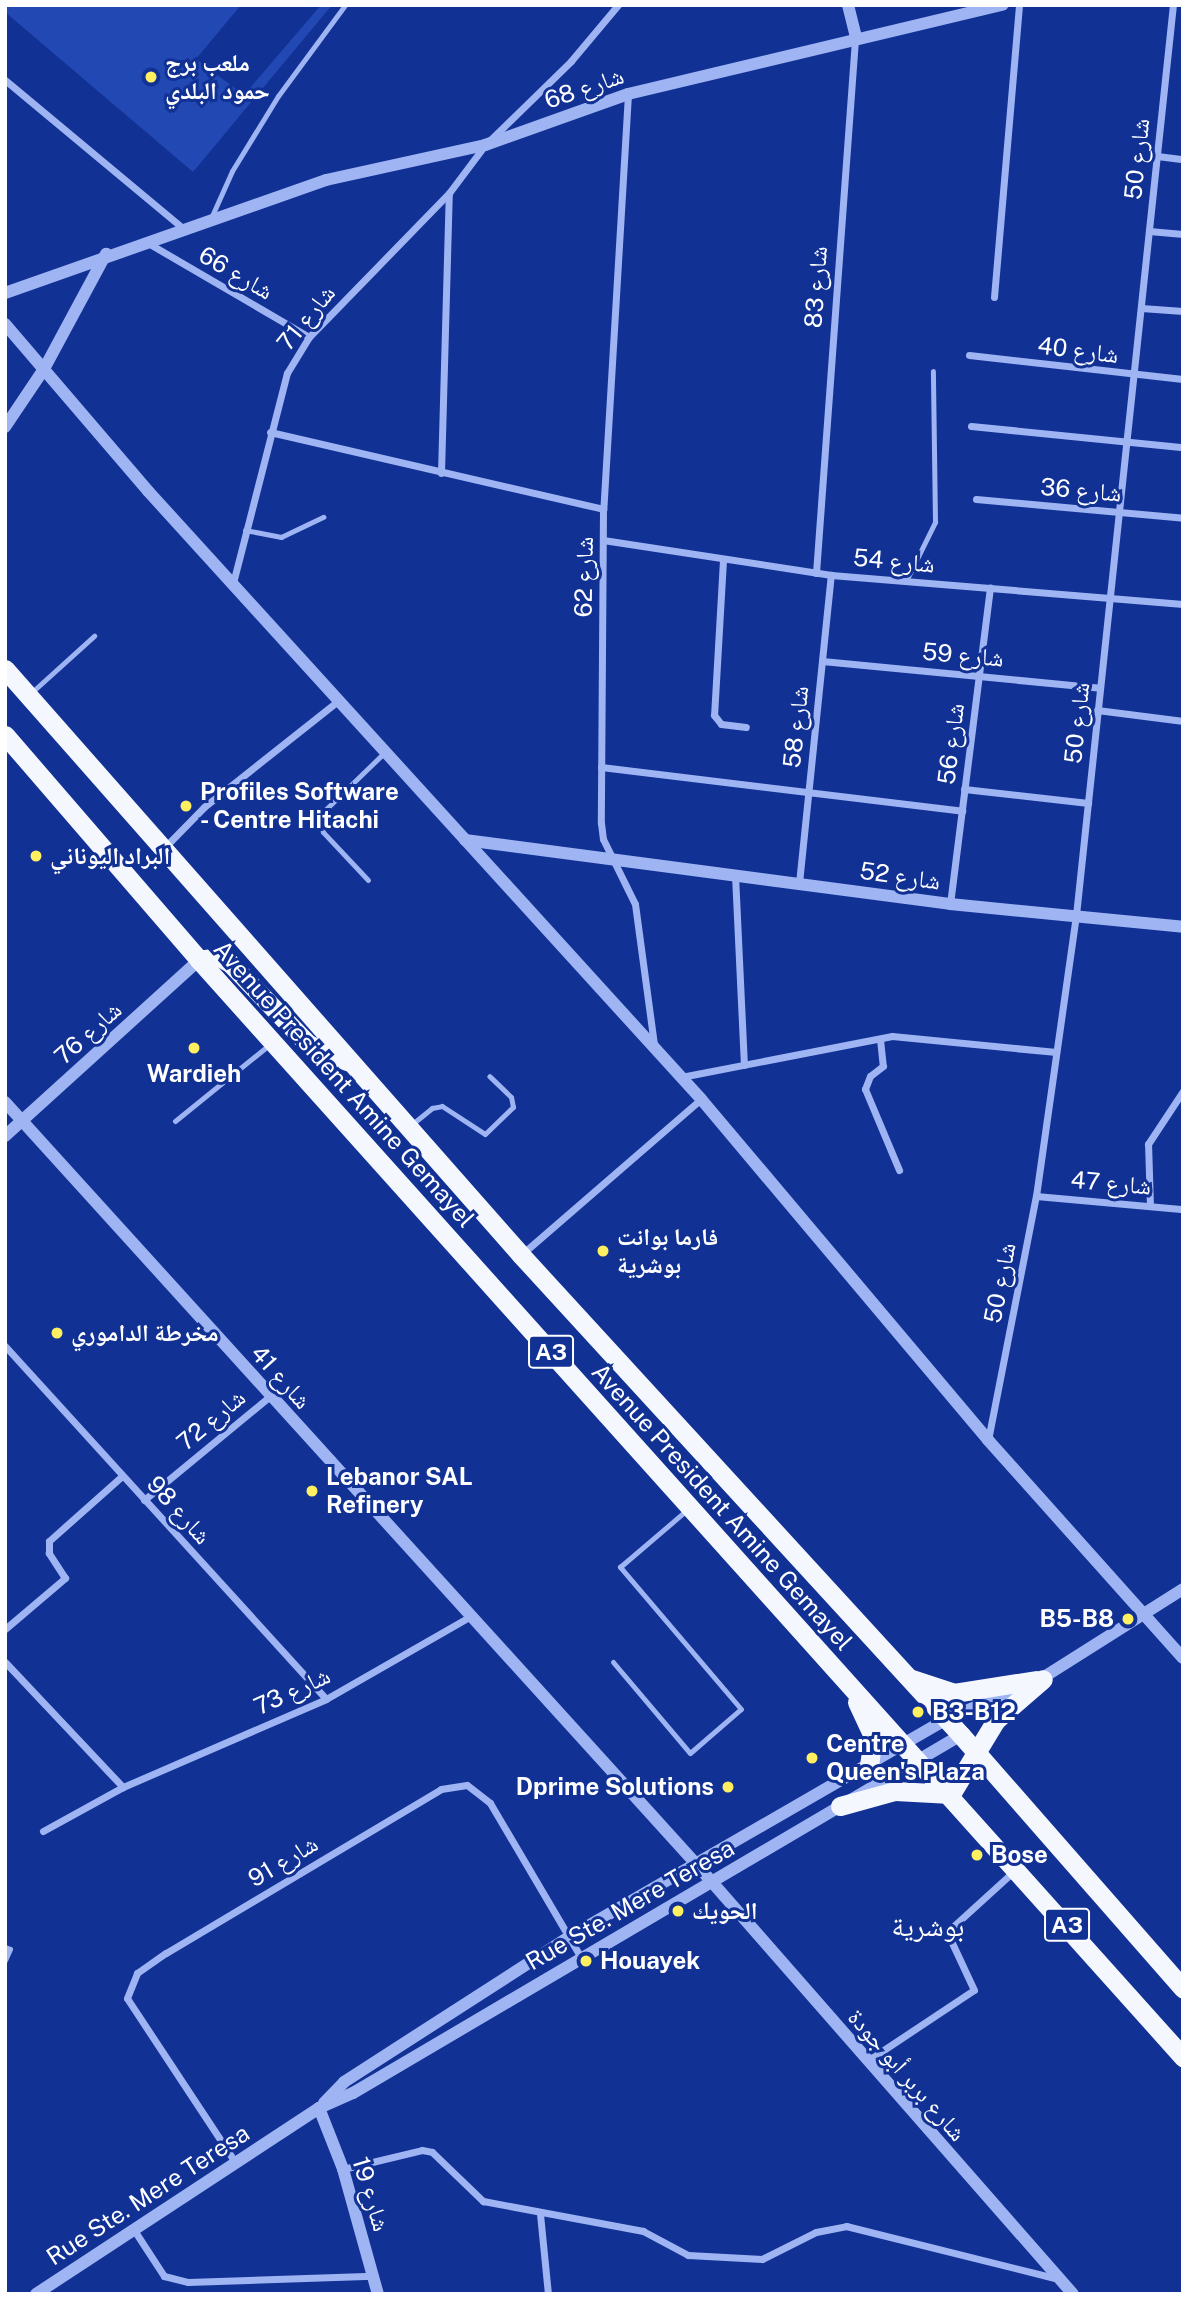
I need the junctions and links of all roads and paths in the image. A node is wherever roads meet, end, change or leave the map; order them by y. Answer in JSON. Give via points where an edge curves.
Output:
{"nodes":[{"id":1,"x":345,"y":5,"type":"edge"},
{"id":2,"x":618,"y":5,"type":"edge"},
{"id":3,"x":848,"y":5,"type":"edge"},
{"id":4,"x":1003,"y":5,"type":"edge"},
{"id":5,"x":1019,"y":5,"type":"edge"},
{"id":6,"x":1173,"y":5,"type":"edge"},
{"id":7,"x":856,"y":37,"type":"junction"},
{"id":8,"x":5,"y":80,"type":"edge"},
{"id":9,"x":628,"y":94,"type":"junction"},
{"id":10,"x":485,"y":145,"type":"junction"},
{"id":11,"x":1157,"y":156,"type":"junction"},
{"id":12,"x":1183,"y":159,"type":"edge"},
{"id":13,"x":449,"y":194,"type":"junction"},
{"id":14,"x":211,"y":219,"type":"junction"},
{"id":15,"x":184,"y":229,"type":"junction"},
{"id":16,"x":1149,"y":231,"type":"junction"},
{"id":17,"x":1183,"y":234,"type":"edge"},
{"id":18,"x":144,"y":241,"type":"junction"},
{"id":19,"x":106,"y":254,"type":"junction"},
{"id":20,"x":5,"y":293,"type":"edge"},
{"id":21,"x":994,"y":298,"type":"dead end"},
{"id":22,"x":1141,"y":308,"type":"junction"},
{"id":23,"x":1183,"y":311,"type":"edge"},
{"id":24,"x":5,"y":324,"type":"edge"},
{"id":25,"x":309,"y":337,"type":"junction"},
{"id":26,"x":969,"y":355,"type":"dead end"},
{"id":27,"x":44,"y":369,"type":"junction"},
{"id":28,"x":933,"y":371,"type":"dead end"},
{"id":29,"x":1134,"y":376,"type":"junction"},
{"id":30,"x":1183,"y":379,"type":"edge"},
{"id":31,"x":971,"y":426,"type":"dead end"},
{"id":32,"x":5,"y":428,"type":"edge"},
{"id":33,"x":270,"y":432,"type":"junction"},
{"id":34,"x":1127,"y":441,"type":"junction"},
{"id":35,"x":1183,"y":447,"type":"edge"},
{"id":36,"x":441,"y":473,"type":"junction"},
{"id":37,"x":975,"y":499,"type":"dead end"},
{"id":38,"x":603,"y":509,"type":"junction"},
{"id":39,"x":1119,"y":513,"type":"junction"},
{"id":40,"x":323,"y":517,"type":"dead end"},
{"id":41,"x":1183,"y":518,"type":"edge"},
{"id":42,"x":245,"y":530,"type":"junction"},
{"id":43,"x":603,"y":540,"type":"junction"},
{"id":44,"x":723,"y":560,"type":"junction"},
{"id":45,"x":817,"y":573,"type":"junction"},
{"id":46,"x":831,"y":575,"type":"junction"},
{"id":47,"x":906,"y":581,"type":"junction"},
{"id":48,"x":233,"y":583,"type":"junction"},
{"id":49,"x":990,"y":588,"type":"junction"},
{"id":50,"x":1108,"y":597,"type":"junction"},
{"id":51,"x":1183,"y":604,"type":"edge"},
{"id":52,"x":94,"y":636,"type":"dead end"},
{"id":53,"x":822,"y":661,"type":"junction"},
{"id":54,"x":5,"y":669,"type":"edge"},
{"id":55,"x":979,"y":676,"type":"junction"},
{"id":56,"x":1100,"y":688,"type":"junction"},
{"id":57,"x":28,"y":695,"type":"junction"},
{"id":58,"x":339,"y":699,"type":"junction"},
{"id":59,"x":1097,"y":710,"type":"junction"},
{"id":60,"x":1183,"y":721,"type":"edge"},
{"id":61,"x":746,"y":727,"type":"dead end"},
{"id":62,"x":5,"y":735,"type":"edge"},
{"id":63,"x":386,"y":751,"type":"junction"},
{"id":64,"x":601,"y":768,"type":"junction"},
{"id":65,"x":964,"y":789,"type":"junction"},
{"id":66,"x":808,"y":792,"type":"junction"},
{"id":67,"x":1088,"y":803,"type":"junction"},
{"id":68,"x":962,"y":811,"type":"junction"},
{"id":69,"x":465,"y":840,"type":"junction"},
{"id":70,"x":164,"y":848,"type":"junction"},
{"id":71,"x":612,"y":857,"type":"junction"},
{"id":72,"x":735,"y":874,"type":"junction"},
{"id":73,"x":368,"y":880,"type":"dead end"},
{"id":74,"x":799,"y":883,"type":"junction"},
{"id":75,"x":950,"y":904,"type":"junction"},
{"id":76,"x":1076,"y":915,"type":"junction"},
{"id":77,"x":1183,"y":927,"type":"edge"},
{"id":78,"x":199,"y":960,"type":"junction"},
{"id":79,"x":880,"y":1039,"type":"junction"},
{"id":80,"x":272,"y":1042,"type":"junction"},
{"id":81,"x":654,"y":1052,"type":"junction"},
{"id":82,"x":1056,"y":1052,"type":"junction"},
{"id":83,"x":349,"y":1061,"type":"junction"},
{"id":84,"x":744,"y":1065,"type":"junction"},
{"id":85,"x":489,"y":1076,"type":"dead end"},
{"id":86,"x":680,"y":1077,"type":"junction"},
{"id":87,"x":1183,"y":1091,"type":"edge"},
{"id":88,"x":701,"y":1099,"type":"junction"},
{"id":89,"x":5,"y":1102,"type":"edge"},
{"id":90,"x":174,"y":1121,"type":"dead end"},
{"id":91,"x":22,"y":1122,"type":"junction"},
{"id":92,"x":409,"y":1127,"type":"junction"},
{"id":93,"x":5,"y":1136,"type":"edge"},
{"id":94,"x":899,"y":1170,"type":"dead end"},
{"id":95,"x":1036,"y":1196,"type":"junction"},
{"id":96,"x":1150,"y":1206,"type":"junction"},
{"id":97,"x":1183,"y":1209,"type":"edge"},
{"id":98,"x":521,"y":1255,"type":"junction"},
{"id":99,"x":5,"y":1346,"type":"edge"},
{"id":100,"x":270,"y":1396,"type":"junction"},
{"id":101,"x":988,"y":1440,"type":"junction"},
{"id":102,"x":122,"y":1476,"type":"junction"},
{"id":103,"x":144,"y":1500,"type":"junction"},
{"id":104,"x":690,"y":1507,"type":"junction"},
{"id":105,"x":1183,"y":1589,"type":"edge"},
{"id":106,"x":471,"y":1616,"type":"junction"},
{"id":107,"x":1145,"y":1616,"type":"junction"},
{"id":108,"x":5,"y":1629,"type":"edge"},
{"id":109,"x":1183,"y":1658,"type":"edge"},
{"id":110,"x":5,"y":1662,"type":"edge"},
{"id":111,"x":613,"y":1662,"type":"dead end"},
{"id":112,"x":905,"y":1675,"type":"junction"},
{"id":113,"x":1043,"y":1679,"type":"junction"},
{"id":114,"x":849,"y":1685,"type":"junction"},
{"id":115,"x":326,"y":1699,"type":"junction"},
{"id":116,"x":946,"y":1719,"type":"junction"},
{"id":117,"x":961,"y":1735,"type":"junction"},
{"id":118,"x":904,"y":1744,"type":"junction"},
{"id":119,"x":975,"y":1752,"type":"junction"},
{"id":120,"x":919,"y":1760,"type":"junction"},
{"id":121,"x":869,"y":1767,"type":"junction"},
{"id":122,"x":123,"y":1787,"type":"junction"},
{"id":123,"x":951,"y":1794,"type":"junction"},
{"id":124,"x":840,"y":1806,"type":"junction"},
{"id":125,"x":43,"y":1831,"type":"dead end"},
{"id":126,"x":697,"y":1865,"type":"junction"},
{"id":127,"x":1017,"y":1868,"type":"junction"},
{"id":128,"x":713,"y":1883,"type":"junction"},
{"id":129,"x":569,"y":1937,"type":"junction"},
{"id":130,"x":5,"y":1947,"type":"edge"},
{"id":131,"x":580,"y":1956,"type":"junction"},
{"id":132,"x":5,"y":1960,"type":"edge"},
{"id":133,"x":1183,"y":1989,"type":"edge"},
{"id":134,"x":1183,"y":2057,"type":"edge"},
{"id":135,"x":866,"y":2062,"type":"junction"},
{"id":136,"x":319,"y":2108,"type":"junction"},
{"id":137,"x":235,"y":2162,"type":"junction"},
{"id":138,"x":343,"y":2169,"type":"junction"},
{"id":139,"x":540,"y":2214,"type":"junction"},
{"id":140,"x":134,"y":2231,"type":"junction"},
{"id":141,"x":373,"y":2276,"type":"junction"},
{"id":142,"x":1060,"y":2279,"type":"junction"},
{"id":143,"x":36,"y":2294,"type":"edge"},
{"id":144,"x":378,"y":2294,"type":"edge"},
{"id":145,"x":548,"y":2294,"type":"edge"},
{"id":146,"x":1073,"y":2294,"type":"edge"}],
"edges":[{"from":1,"to":14,"type":"lane","via":[[278,96],[232,171]]},
{"from":2,"to":10,"type":"street","name":"شارع 71","via":[[571,61]]},
{"from":3,"to":7,"type":"street","name":"شارع 83"},
{"from":4,"to":7,"type":"street","name":"شارع 68"},
{"from":5,"to":21,"type":"street"},
{"from":6,"to":11,"type":"street","name":"شارع 50"},
{"from":7,"to":9,"type":"street","name":"شارع 68"},
{"from":7,"to":45,"type":"street","name":"شارع 83"},
{"from":8,"to":15,"type":"street"},
{"from":9,"to":10,"type":"street","name":"شارع 68"},
{"from":9,"to":38,"type":"street","name":"شارع 62"},
{"from":10,"to":13,"type":"street","name":"شارع 71"},
{"from":10,"to":14,"type":"street","name":"شارع 68","via":[[326,180]]},
{"from":11,"to":12,"type":"street"},
{"from":11,"to":16,"type":"street","name":"شارع 50"},
{"from":13,"to":25,"type":"street","name":"شارع 71"},
{"from":13,"to":36,"type":"street"},
{"from":14,"to":15,"type":"street","name":"شارع 68"},
{"from":15,"to":18,"type":"street","name":"شارع 68"},
{"from":16,"to":17,"type":"street"},
{"from":16,"to":22,"type":"street","name":"شارع 50"},
{"from":18,"to":19,"type":"street","name":"شارع 68"},
{"from":18,"to":25,"type":"street","name":"شارع 66"},
{"from":19,"to":20,"type":"street","name":"شارع 68"},
{"from":19,"to":27,"type":"street"},
{"from":22,"to":23,"type":"street"},
{"from":22,"to":29,"type":"street","name":"شارع 50"},
{"from":24,"to":27,"type":"street"},
{"from":25,"to":33,"type":"street","name":"شارع 71","via":[[287,373]]},
{"from":26,"to":29,"type":"street","name":"شارع 40"},
{"from":27,"to":32,"type":"street"},
{"from":27,"to":48,"type":"street"},
{"from":28,"to":47,"type":"lane","via":[[935,522]]},
{"from":29,"to":30,"type":"street","name":"شارع 40"},
{"from":29,"to":34,"type":"street","name":"شارع 50"},
{"from":31,"to":34,"type":"street"},
{"from":33,"to":36,"type":"street"},
{"from":33,"to":42,"type":"street","name":"شارع 71"},
{"from":34,"to":35,"type":"street"},
{"from":34,"to":39,"type":"street","name":"شارع 50"},
{"from":36,"to":38,"type":"street"},
{"from":37,"to":39,"type":"street","name":"شارع 36"},
{"from":38,"to":43,"type":"street","name":"شارع 62"},
{"from":39,"to":41,"type":"street","name":"شارع 36"},
{"from":39,"to":50,"type":"street","name":"شارع 50"},
{"from":40,"to":42,"type":"lane","via":[[281,537]]},
{"from":42,"to":48,"type":"street","name":"شارع 71"},
{"from":43,"to":44,"type":"street","name":"شارع 54"},
{"from":43,"to":64,"type":"street","name":"شارع 62"},
{"from":44,"to":45,"type":"street","name":"شارع 54"},
{"from":44,"to":61,"type":"street","via":[[714,715],[722,724]]},
{"from":45,"to":46,"type":"street","name":"شارع 54"},
{"from":46,"to":47,"type":"street","name":"شارع 54"},
{"from":46,"to":53,"type":"street","name":"شارع 58"},
{"from":47,"to":49,"type":"street","name":"شارع 54"},
{"from":48,"to":58,"type":"street"},
{"from":49,"to":50,"type":"street","name":"شارع 54"},
{"from":49,"to":55,"type":"street","name":"شارع 56"},
{"from":50,"to":51,"type":"street","name":"شارع 54"},
{"from":50,"to":56,"type":"street","name":"شارع 50"},
{"from":52,"to":57,"type":"lane"},
{"from":53,"to":55,"type":"street","name":"شارع 59"},
{"from":53,"to":66,"type":"street","name":"شارع 58"},
{"from":54,"to":57,"type":"highway","number":"A3"},
{"from":55,"to":56,"type":"street","name":"شارع 59"},
{"from":55,"to":65,"type":"street","name":"شارع 56"},
{"from":56,"to":59,"type":"street","name":"شارع 50"},
{"from":57,"to":70,"type":"highway","number":"A3"},
{"from":58,"to":63,"type":"street"},
{"from":58,"to":70,"type":"street","via":[[204,807]]},
{"from":59,"to":60,"type":"street"},
{"from":59,"to":67,"type":"street","name":"شارع 50"},
{"from":62,"to":78,"type":"highway","name":"Avenue President Amine Gemayel","number":"A3"},
{"from":63,"to":69,"type":"street"},
{"from":63,"to":73,"type":"lane","via":[[324,811],[321,821],[323,832]]},
{"from":64,"to":66,"type":"street"},
{"from":64,"to":71,"type":"street","name":"شارع 62","via":[[601,823]]},
{"from":65,"to":67,"type":"street"},
{"from":65,"to":68,"type":"street","name":"شارع 56"},
{"from":66,"to":68,"type":"street"},
{"from":66,"to":74,"type":"street","name":"شارع 58"},
{"from":67,"to":76,"type":"street","name":"شارع 50"},
{"from":68,"to":75,"type":"street","name":"شارع 56"},
{"from":69,"to":71,"type":"street","name":"شارع 52"},
{"from":69,"to":81,"type":"street"},
{"from":70,"to":83,"type":"highway","number":"A3"},
{"from":71,"to":72,"type":"street","name":"شارع 52"},
{"from":71,"to":81,"type":"street","name":"شارع 62","via":[[635,904]]},
{"from":72,"to":74,"type":"street","name":"شارع 52"},
{"from":72,"to":84,"type":"street"},
{"from":74,"to":75,"type":"street","name":"شارع 52"},
{"from":75,"to":76,"type":"street","name":"شارع 52"},
{"from":76,"to":77,"type":"street","name":"شارع 52"},
{"from":76,"to":82,"type":"street","name":"شارع 50"},
{"from":78,"to":80,"type":"highway","name":"Avenue President Amine Gemayel","number":"A3"},
{"from":78,"to":83,"type":"highway","via":[[219,957],[230,962],[308,1044]]},
{"from":78,"to":91,"type":"street","name":"شارع 76"},
{"from":79,"to":82,"type":"street","via":[[906,1036]]},
{"from":79,"to":84,"type":"street"},
{"from":79,"to":94,"type":"street","via":[[883,1066],[870,1076],[864,1089]]},
{"from":80,"to":90,"type":"lane"},
{"from":80,"to":104,"type":"highway","name":"Avenue President Amine Gemayel","number":"A3"},
{"from":81,"to":86,"type":"street"},
{"from":82,"to":95,"type":"street","name":"شارع 50"},
{"from":83,"to":92,"type":"highway","number":"A3"},
{"from":84,"to":86,"type":"street"},
{"from":85,"to":92,"type":"lane","via":[[511,1097],[513,1107],[485,1135],[442,1106],[432,1108]]},
{"from":86,"to":88,"type":"street"},
{"from":87,"to":96,"type":"street","via":[[1148,1144]]},
{"from":88,"to":98,"type":"street"},
{"from":88,"to":101,"type":"street"},
{"from":89,"to":91,"type":"street","name":"شارع 41"},
{"from":91,"to":93,"type":"street","name":"شارع 76"},
{"from":91,"to":100,"type":"street","name":"شارع 41"},
{"from":92,"to":98,"type":"highway","name":"Avenue President Amine Gemayel","number":"A3"},
{"from":95,"to":96,"type":"street","name":"شارع 47"},
{"from":95,"to":101,"type":"street","name":"شارع 50"},
{"from":96,"to":97,"type":"street","name":"شارع 47"},
{"from":98,"to":112,"type":"highway","name":"Avenue President Amine Gemayel","number":"A3"},
{"from":99,"to":102,"type":"street","name":"شارع 98"},
{"from":100,"to":103,"type":"street","name":"شارع 72"},
{"from":100,"to":106,"type":"street","name":"شارع 41"},
{"from":101,"to":107,"type":"street"},
{"from":102,"to":103,"type":"street","name":"شارع 98"},
{"from":102,"to":108,"type":"street","via":[[49,1541],[49,1553],[65,1578]]},
{"from":103,"to":115,"type":"street","name":"شارع 98"},
{"from":104,"to":111,"type":"lane","via":[[620,1567],[741,1709],[690,1753]]},
{"from":104,"to":114,"type":"highway","name":"Avenue President Amine Gemayel","number":"A3"},
{"from":105,"to":107,"type":"street","name":"Rue Ste. Mere Teresa"},
{"from":106,"to":115,"type":"street","name":"شارع 73"},
{"from":106,"to":126,"type":"street","name":"شارع 41"},
{"from":107,"to":109,"type":"street"},
{"from":107,"to":113,"type":"street","name":"Rue Ste. Mere Teresa"},
{"from":110,"to":122,"type":"street"},
{"from":112,"to":113,"type":"highway","via":[[954,1693]]},
{"from":112,"to":116,"type":"highway","name":"Avenue President Amine Gemayel","number":"A3"},
{"from":113,"to":116,"type":"street","name":"Rue Ste. Mere Teresa"},
{"from":113,"to":119,"type":"highway","via":[[1009,1705]]},
{"from":114,"to":118,"type":"highway","name":"Avenue President Amine Gemayel","number":"A3"},
{"from":114,"to":121,"type":"highway","via":[[873,1737]]},
{"from":115,"to":122,"type":"street","name":"شارع 73"},
{"from":116,"to":117,"type":"highway","name":"Avenue President Amine Gemayel","number":"A3"},
{"from":116,"to":118,"type":"street","name":"Rue Ste. Mere Teresa"},
{"from":117,"to":119,"type":"highway","name":"Avenue President Amine Gemayel","number":"A3"},
{"from":117,"to":120,"type":"street","name":"Rue Ste. Mere Teresa"},
{"from":118,"to":120,"type":"highway","name":"Avenue President Amine Gemayel","number":"A3"},
{"from":118,"to":121,"type":"street","name":"Rue Ste. Mere Teresa"},
{"from":119,"to":123,"type":"highway"},
{"from":119,"to":133,"type":"highway","name":"Avenue President Amine Gemayel","number":"A3"},
{"from":120,"to":123,"type":"highway","name":"Avenue President Amine Gemayel","number":"A3"},
{"from":120,"to":124,"type":"street","name":"Rue Ste. Mere Teresa"},
{"from":121,"to":126,"type":"street","name":"Rue Ste. Mere Teresa"},
{"from":122,"to":125,"type":"street","name":"شارع 73"},
{"from":123,"to":124,"type":"highway","via":[[895,1791]]},
{"from":123,"to":127,"type":"highway","name":"Avenue President Amine Gemayel","number":"A3"},
{"from":124,"to":128,"type":"street","name":"Rue Ste. Mere Teresa"},
{"from":126,"to":128,"type":"street","name":"شارع بربر أبو جودة"},
{"from":126,"to":129,"type":"street","name":"Rue Ste. Mere Teresa"},
{"from":127,"to":134,"type":"highway","name":"Avenue President Amine Gemayel","number":"A3"},
{"from":127,"to":135,"type":"street","via":[[947,1932],[974,1990]]},
{"from":128,"to":131,"type":"street","name":"Rue Ste. Mere Teresa"},
{"from":128,"to":135,"type":"street","name":"شارع بربر أبو جودة"},
{"from":129,"to":131,"type":"street","name":"شارع 91"},
{"from":129,"to":136,"type":"street","name":"Rue Ste. Mere Teresa","via":[[344,2082]]},
{"from":129,"to":137,"type":"street","name":"شارع 91","via":[[490,1803],[481,1792],[455,1785],[166,1953],[137,1973],[127,1998]]},
{"from":130,"to":132,"type":"lane","via":[[10,1950]]},
{"from":131,"to":136,"type":"street","name":"Rue Ste. Mere Teresa","via":[[353,2093]]},
{"from":135,"to":142,"type":"street","name":"شارع بربر أبو جودة"},
{"from":136,"to":137,"type":"street","name":"Rue Ste. Mere Teresa"},
{"from":136,"to":138,"type":"street","name":"شارع 19"},
{"from":137,"to":140,"type":"street","name":"Rue Ste. Mere Teresa"},
{"from":138,"to":139,"type":"street","via":[[422,2150],[432,2152],[483,2201]]},
{"from":138,"to":141,"type":"street","name":"شارع 19"},
{"from":139,"to":142,"type":"street","via":[[643,2231],[688,2255],[752,2259],[774,2256],[816,2232],[860,2228]]},
{"from":139,"to":145,"type":"street"},
{"from":140,"to":141,"type":"street","via":[[164,2276],[188,2282]]},
{"from":140,"to":143,"type":"street","name":"Rue Ste. Mere Teresa"},
{"from":141,"to":144,"type":"street","name":"شارع 19"},
{"from":142,"to":146,"type":"street","name":"شارع بربر أبو جودة"}]}
